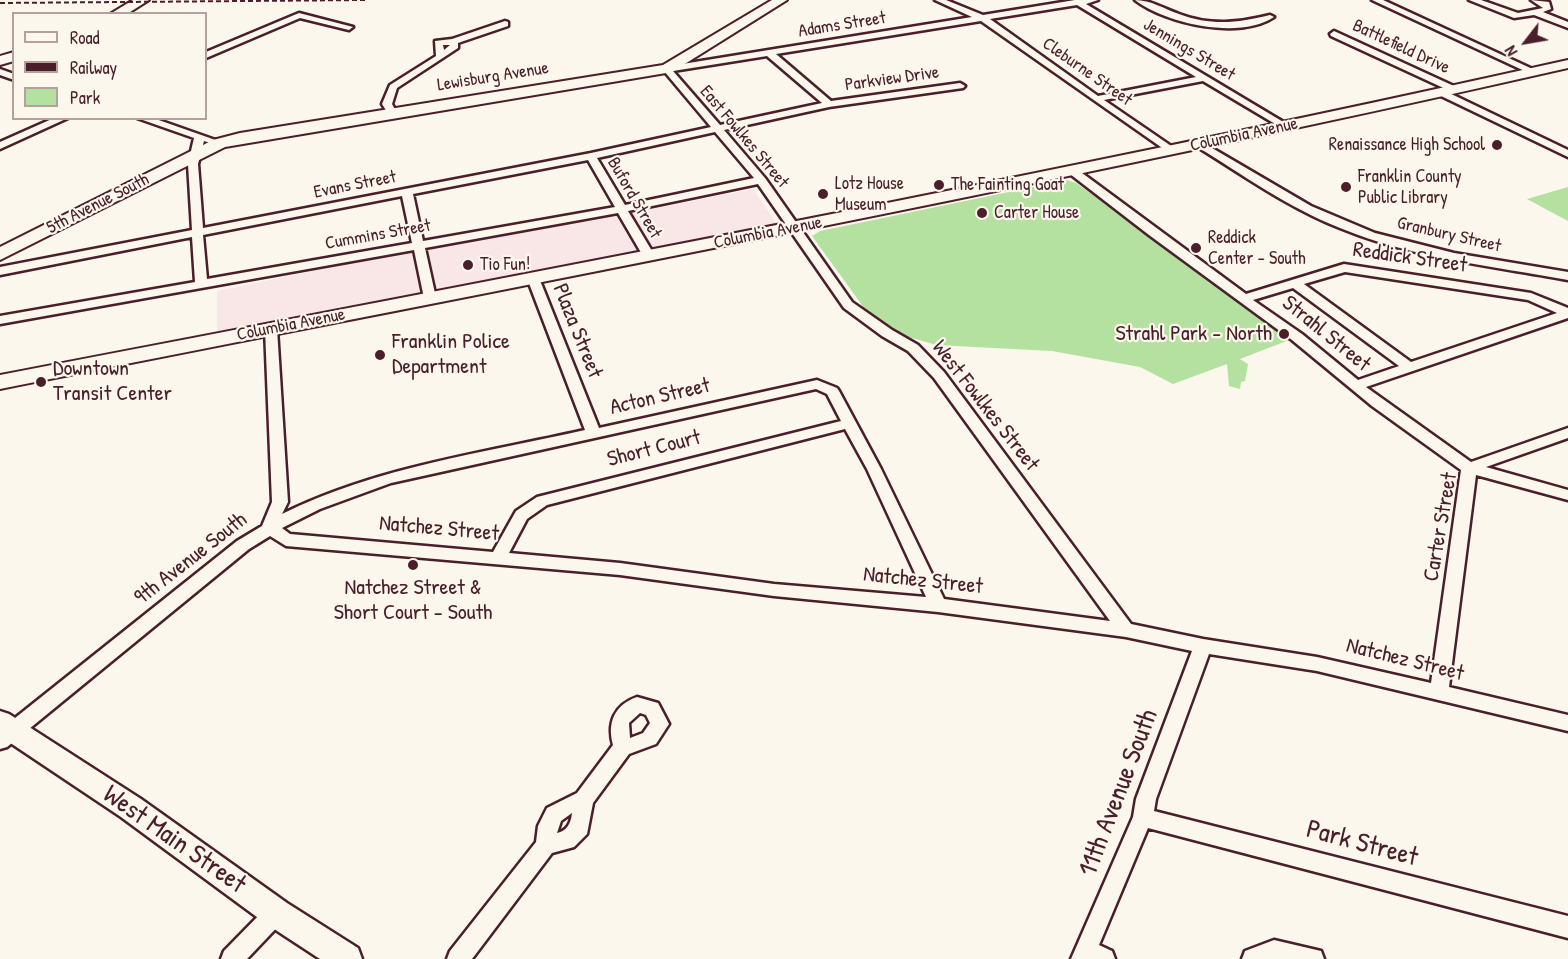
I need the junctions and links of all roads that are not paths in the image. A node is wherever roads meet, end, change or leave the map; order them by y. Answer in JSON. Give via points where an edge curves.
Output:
{"nodes":[{"id":1,"x":781,"y":0,"type":"edge"},
{"id":2,"x":939,"y":0,"type":"edge"},
{"id":3,"x":1094,"y":0,"type":"edge"},
{"id":4,"x":1138,"y":0,"type":"edge"},
{"id":5,"x":1376,"y":0,"type":"edge"},
{"id":6,"x":1473,"y":0,"type":"edge"},
{"id":7,"x":1534,"y":0,"type":"edge"},
{"id":8,"x":141,"y":1,"type":"edge"},
{"id":9,"x":1077,"y":3,"type":"junction"},
{"id":10,"x":120,"y":12,"type":"edge"},
{"id":11,"x":1535,"y":12,"type":"junction"},
{"id":12,"x":1270,"y":17,"type":"dead end"},
{"id":13,"x":984,"y":19,"type":"junction"},
{"id":14,"x":505,"y":24,"type":"dead end"},
{"id":15,"x":1568,"y":25,"type":"edge"},
{"id":16,"x":349,"y":27,"type":"dead end"},
{"id":17,"x":1334,"y":34,"type":"dead end"},
{"id":18,"x":769,"y":53,"type":"junction"},
{"id":19,"x":207,"y":56,"type":"edge"},
{"id":20,"x":1568,"y":64,"type":"edge"},
{"id":21,"x":667,"y":69,"type":"junction"},
{"id":22,"x":1534,"y":72,"type":"junction"},
{"id":23,"x":1205,"y":78,"type":"junction"},
{"id":24,"x":960,"y":86,"type":"dead end"},
{"id":25,"x":1447,"y":91,"type":"junction"},
{"id":26,"x":1096,"y":99,"type":"junction"},
{"id":27,"x":829,"y":104,"type":"junction"},
{"id":28,"x":392,"y":113,"type":"junction"},
{"id":29,"x":58,"y":120,"type":"edge"},
{"id":30,"x":146,"y":120,"type":"edge"},
{"id":31,"x":1285,"y":126,"type":"junction"},
{"id":32,"x":717,"y":130,"type":"junction"},
{"id":33,"x":1200,"y":144,"type":"junction"},
{"id":34,"x":198,"y":145,"type":"junction"},
{"id":35,"x":0,"y":146,"type":"edge"},
{"id":36,"x":1172,"y":150,"type":"junction"},
{"id":37,"x":1568,"y":154,"type":"edge"},
{"id":38,"x":591,"y":156,"type":"junction"},
{"id":39,"x":1074,"y":172,"type":"junction"},
{"id":40,"x":761,"y":180,"type":"junction"},
{"id":41,"x":406,"y":192,"type":"junction"},
{"id":42,"x":622,"y":209,"type":"junction"},
{"id":43,"x":795,"y":227,"type":"junction"},
{"id":44,"x":199,"y":232,"type":"junction"},
{"id":45,"x":420,"y":245,"type":"junction"},
{"id":46,"x":0,"y":254,"type":"edge"},
{"id":47,"x":649,"y":256,"type":"junction"},
{"id":48,"x":0,"y":271,"type":"edge"},
{"id":49,"x":1568,"y":276,"type":"edge"},
{"id":50,"x":533,"y":278,"type":"junction"},
{"id":51,"x":1294,"y":283,"type":"junction"},
{"id":52,"x":201,"y":285,"type":"junction"},
{"id":53,"x":430,"y":298,"type":"junction"},
{"id":54,"x":1246,"y":298,"type":"junction"},
{"id":55,"x":1567,"y":314,"type":"edge"},
{"id":56,"x":0,"y":320,"type":"edge"},
{"id":57,"x":271,"y":329,"type":"junction"},
{"id":58,"x":1409,"y":367,"type":"junction"},
{"id":59,"x":0,"y":382,"type":"edge"},
{"id":60,"x":1355,"y":386,"type":"junction"},
{"id":61,"x":848,"y":424,"type":"junction"},
{"id":62,"x":1568,"y":433,"type":"edge"},
{"id":63,"x":594,"y":434,"type":"junction"},
{"id":64,"x":1468,"y":468,"type":"junction"},
{"id":65,"x":1568,"y":495,"type":"edge"},
{"id":66,"x":269,"y":527,"type":"junction"},
{"id":67,"x":498,"y":558,"type":"junction"},
{"id":68,"x":938,"y":605,"type":"junction"},
{"id":69,"x":1126,"y":630,"type":"junction"},
{"id":70,"x":1203,"y":646,"type":"junction"},
{"id":71,"x":1439,"y":694,"type":"junction"},
{"id":72,"x":1568,"y":723,"type":"edge"},
{"id":73,"x":4,"y":731,"type":"edge"},
{"id":74,"x":623,"y":747,"type":"dead end"},
{"id":75,"x":1143,"y":817,"type":"junction"},
{"id":76,"x":276,"y":913,"type":"junction"},
{"id":77,"x":1568,"y":927,"type":"edge"},
{"id":78,"x":1091,"y":956,"type":"edge"},
{"id":79,"x":232,"y":959,"type":"edge"},
{"id":80,"x":347,"y":959,"type":"edge"},
{"id":81,"x":458,"y":959,"type":"edge"},
{"id":82,"x":1253,"y":959,"type":"edge"},
{"id":83,"x":1313,"y":959,"type":"edge"}],
"edges":[{"from":1,"to":21,"type":"main road","name":"Lewisburg Avenue"},
{"from":2,"to":13,"type":"street","name":"Cleburne Street"},
{"from":3,"to":9,"type":"street","name":"Adams Street"},
{"from":4,"to":12,"type":"street","via":[[1173,16],[1216,27],[1245,25]]},
{"from":5,"to":22,"type":"street"},
{"from":6,"to":11,"type":"street","via":[[1508,15]]},
{"from":7,"to":11,"type":"street","via":[[1548,7]]},
{"from":8,"to":10,"type":"main road"},
{"from":9,"to":13,"type":"street","name":"Adams Street"},
{"from":9,"to":23,"type":"street","name":"Jennings Street"},
{"from":11,"to":15,"type":"street"},
{"from":13,"to":18,"type":"street","name":"Adams Street"},
{"from":13,"to":26,"type":"street","name":"Cleburne Street"},
{"from":14,"to":28,"type":"street","via":[[453,42],[455,46],[441,57],[393,87],[387,104]]},
{"from":16,"to":19,"type":"street","via":[[299,15]]},
{"from":17,"to":25,"type":"street","name":"Battlefield Drive"},
{"from":18,"to":21,"type":"street","name":"Adams Street"},
{"from":18,"to":27,"type":"street","name":"Parkview Drive"},
{"from":20,"to":22,"type":"main road","name":"Columbia Avenue"},
{"from":21,"to":28,"type":"main road","name":"Lewisburg Avenue"},
{"from":21,"to":32,"type":"street","name":"East Fowlkes Street"},
{"from":22,"to":25,"type":"main road","name":"Columbia Avenue"},
{"from":23,"to":26,"type":"street"},
{"from":23,"to":31,"type":"street","name":"Jennings Street"},
{"from":24,"to":27,"type":"street","name":"Parkview Drive"},
{"from":25,"to":31,"type":"main road","name":"Columbia Avenue"},
{"from":25,"to":37,"type":"street","name":"Battlefield Drive"},
{"from":26,"to":36,"type":"street","name":"Cleburne Street"},
{"from":27,"to":32,"type":"street","name":"Parkview Drive"},
{"from":28,"to":34,"type":"main road","name":"Lewisburg Avenue"},
{"from":29,"to":35,"type":"street"},
{"from":30,"to":34,"type":"street"},
{"from":31,"to":33,"type":"main road","name":"Columbia Avenue"},
{"from":32,"to":38,"type":"street","name":"Evans Street"},
{"from":32,"to":40,"type":"street","name":"East Fowlkes Street"},
{"from":33,"to":36,"type":"main road","name":"Columbia Avenue"},
{"from":33,"to":49,"type":"street","name":"Granbury Street","via":[[1292,201],[1346,226],[1467,261]]},
{"from":34,"to":44,"type":"street","via":[[194,164]]},
{"from":34,"to":46,"type":"main road","name":"5th Avenue South"},
{"from":36,"to":39,"type":"main road","name":"Columbia Avenue"},
{"from":38,"to":41,"type":"street","name":"Evans Street"},
{"from":38,"to":42,"type":"street","name":"Buford Street"},
{"from":39,"to":43,"type":"main road","name":"Columbia Avenue"},
{"from":39,"to":54,"type":"street","name":"Strahl Street"},
{"from":40,"to":42,"type":"street","name":"Cummins Street"},
{"from":40,"to":43,"type":"street","name":"East Fowlkes Street"},
{"from":41,"to":44,"type":"street","name":"Evans Street"},
{"from":41,"to":45,"type":"street"},
{"from":42,"to":45,"type":"street","name":"Cummins Street"},
{"from":42,"to":47,"type":"street","name":"Buford Street"},
{"from":43,"to":47,"type":"main road","name":"Columbia Avenue"},
{"from":43,"to":69,"type":"street","name":"West Fowlkes Street","via":[[848,305],[913,348],[939,375]]},
{"from":44,"to":48,"type":"street","name":"Evans Street"},
{"from":44,"to":52,"type":"street"},
{"from":45,"to":52,"type":"street","name":"Cummins Street"},
{"from":45,"to":53,"type":"street"},
{"from":47,"to":50,"type":"main road","name":"Columbia Avenue"},
{"from":50,"to":53,"type":"main road","name":"Columbia Avenue"},
{"from":50,"to":63,"type":"street","name":"Plaza Street"},
{"from":51,"to":54,"type":"street","name":"Reddick Street"},
{"from":51,"to":55,"type":"street","name":"Reddick Street","via":[[1344,268],[1530,297]]},
{"from":51,"to":58,"type":"street"},
{"from":52,"to":56,"type":"street","name":"Cummins Street"},
{"from":53,"to":57,"type":"main road","name":"Columbia Avenue"},
{"from":54,"to":60,"type":"street","name":"Strahl Street"},
{"from":55,"to":58,"type":"street"},
{"from":57,"to":59,"type":"main road","name":"Columbia Avenue"},
{"from":57,"to":66,"type":"street","name":"9th Avenue South","via":[[280,502]]},
{"from":58,"to":60,"type":"street"},
{"from":60,"to":64,"type":"street","name":"Strahl Street"},
{"from":61,"to":63,"type":"street","name":"Acton Street","via":[[832,391],[817,384]]},
{"from":61,"to":67,"type":"street","name":"Short Court","via":[[542,501],[521,516]]},
{"from":61,"to":68,"type":"street","name":"Acton Street","via":[[874,469]]},
{"from":62,"to":64,"type":"street","name":"Carter Street"},
{"from":63,"to":66,"type":"street","name":"Acton Street","via":[[383,479],[304,508]]},
{"from":64,"to":65,"type":"street","name":"Strahl Street"},
{"from":64,"to":71,"type":"street","name":"Carter Street"},
{"from":66,"to":67,"type":"street","name":"Natchez Street","via":[[286,540]]},
{"from":66,"to":73,"type":"street","name":"9th Avenue South"},
{"from":67,"to":68,"type":"street","name":"Natchez Street"},
{"from":68,"to":69,"type":"street","name":"Natchez Street"},
{"from":69,"to":70,"type":"street","name":"Natchez Street"},
{"from":70,"to":71,"type":"street","name":"Natchez Street","via":[[1317,664]]},
{"from":70,"to":75,"type":"street","name":"11th Avenue South","via":[[1146,799]]},
{"from":71,"to":72,"type":"street","name":"Natchez Street"},
{"from":73,"to":76,"type":"main road","name":"West Main Street","via":[[131,808]]},
{"from":74,"to":81,"type":"street","via":[[584,800],[580,827],[567,840],[546,845]]},
{"from":75,"to":77,"type":"street","name":"Park Street"},
{"from":75,"to":78,"type":"street","name":"11th Avenue South"},
{"from":76,"to":79,"type":"street"},
{"from":76,"to":80,"type":"main road","name":"West Main Street"},
{"from":82,"to":83,"type":"street","via":[[1274,951]]}]}
